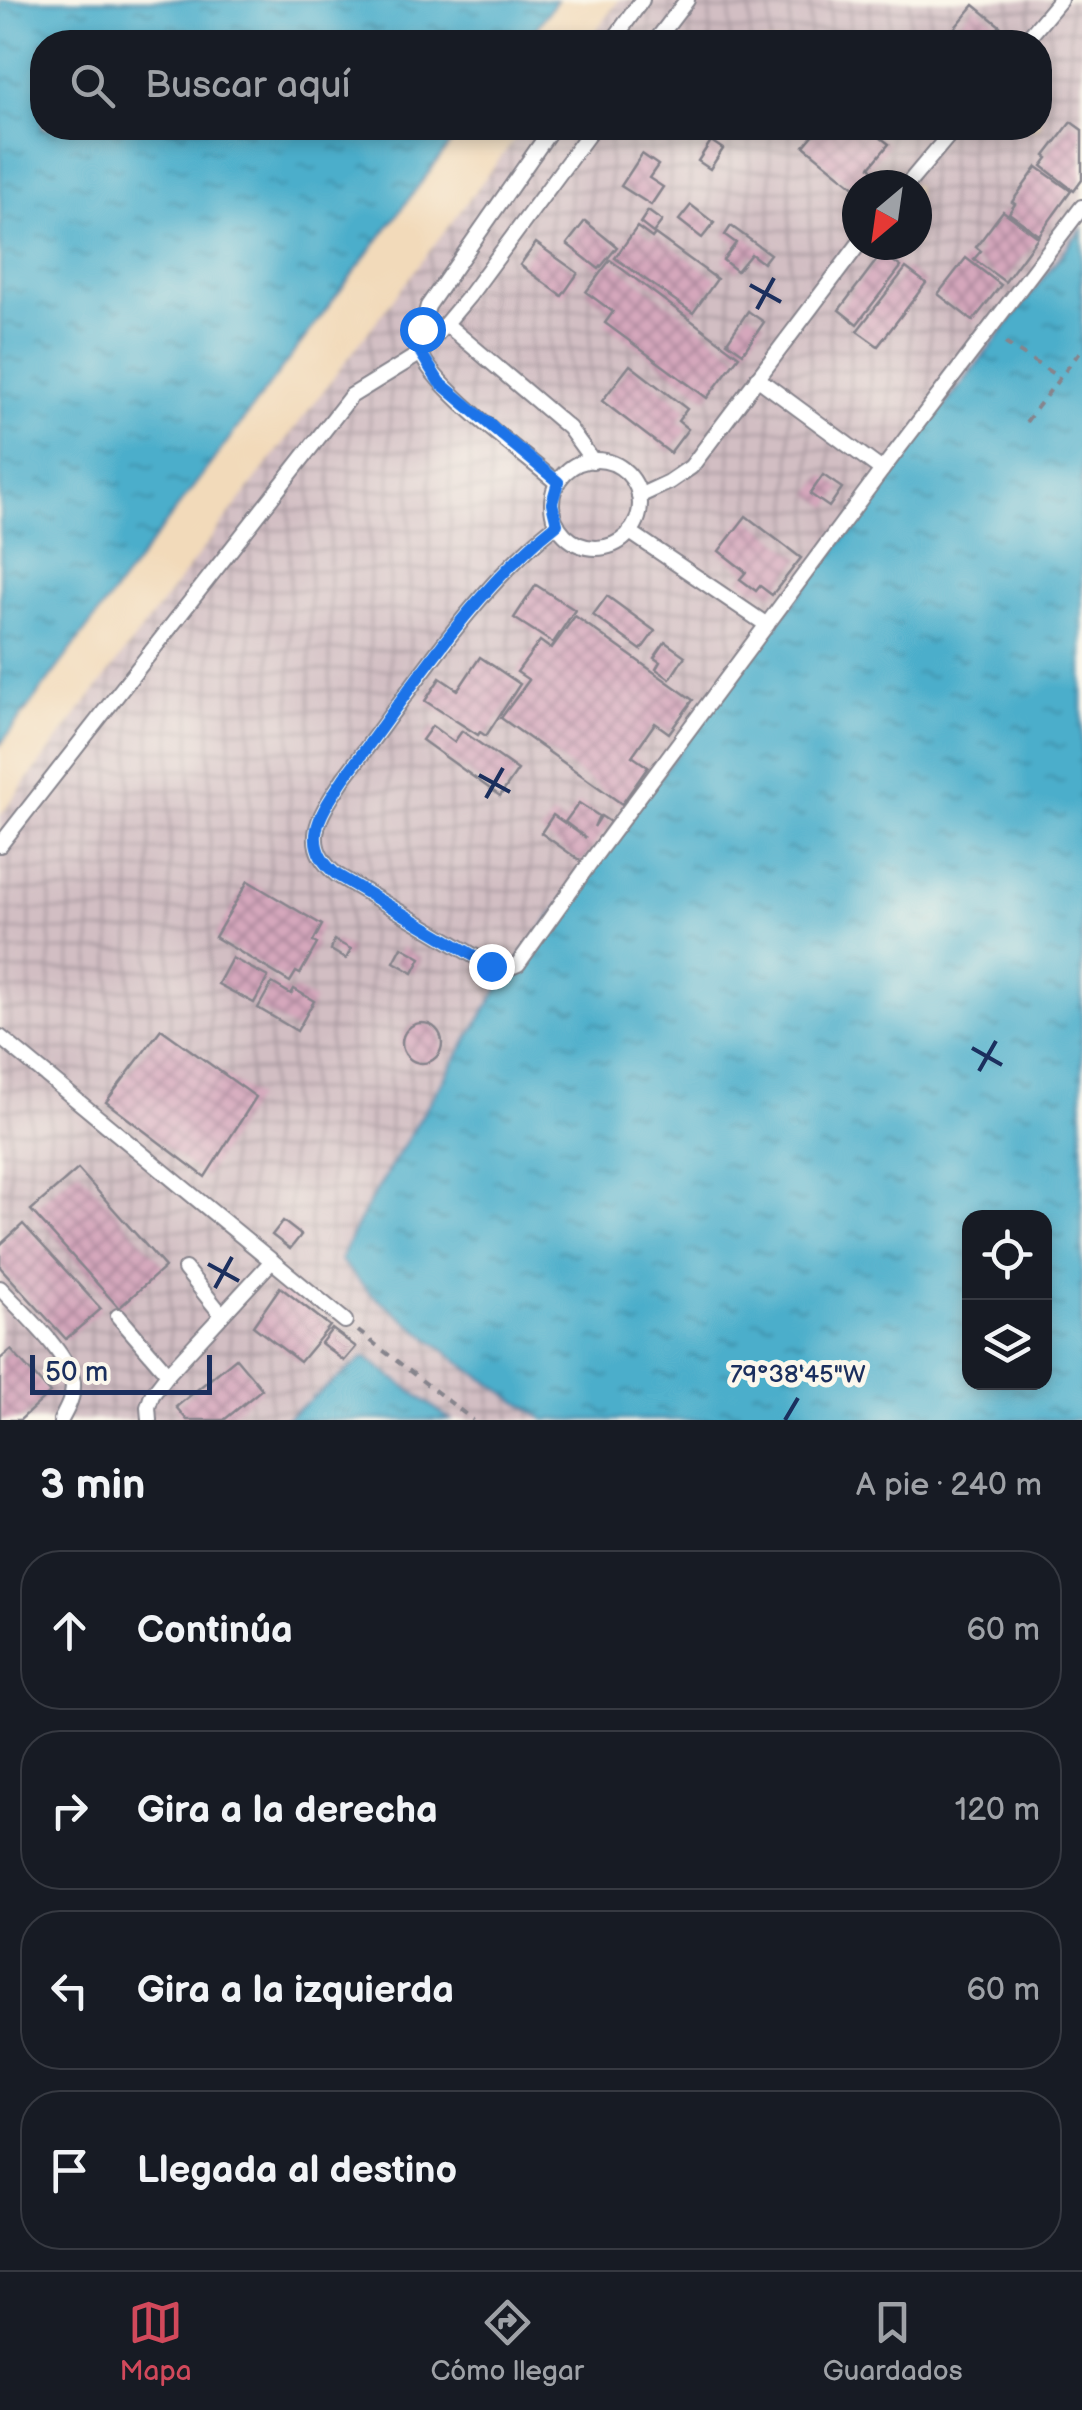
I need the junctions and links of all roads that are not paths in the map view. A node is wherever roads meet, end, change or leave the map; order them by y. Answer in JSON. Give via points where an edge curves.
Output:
{"nodes":[{"id":1,"x":642,"y":0,"type":"edge"},
{"id":2,"x":687,"y":0,"type":"edge"},
{"id":3,"x":1060,"y":0,"type":"edge"},
{"id":4,"x":621,"y":30,"type":"edge"},
{"id":5,"x":665,"y":30,"type":"edge"},
{"id":6,"x":1035,"y":30,"type":"edge"},
{"id":7,"x":544,"y":140,"type":"edge"},
{"id":8,"x":584,"y":140,"type":"edge"},
{"id":9,"x":945,"y":140,"type":"edge"},
{"id":10,"x":920,"y":170,"type":"edge"},
{"id":11,"x":1082,"y":207,"type":"edge"},
{"id":12,"x":847,"y":260,"type":"edge"},
{"id":13,"x":446,"y":324,"type":"junction"},
{"id":14,"x":421,"y":353,"type":"junction"},
{"id":15,"x":757,"y":378,"type":"junction"},
{"id":16,"x":593,"y":460,"type":"junction"},
{"id":17,"x":882,"y":470,"type":"junction"},
{"id":18,"x":558,"y":482,"type":"junction"},
{"id":19,"x":639,"y":496,"type":"junction"},
{"id":20,"x":557,"y":524,"type":"junction"},
{"id":21,"x":630,"y":532,"type":"junction"},
{"id":22,"x":768,"y":625,"type":"junction"},
{"id":23,"x":0,"y":844,"type":"edge"},
{"id":24,"x":0,"y":1037,"type":"edge"},
{"id":25,"x":272,"y":1261,"type":"junction"},
{"id":26,"x":184,"y":1269,"type":"dead end"},
{"id":27,"x":0,"y":1288,"type":"edge"},
{"id":28,"x":118,"y":1316,"type":"dead end"},
{"id":29,"x":222,"y":1316,"type":"junction"},
{"id":30,"x":345,"y":1321,"type":"road end"},
{"id":31,"x":168,"y":1374,"type":"junction"},
{"id":32,"x":61,"y":1420,"type":"edge"},
{"id":33,"x":148,"y":1420,"type":"edge"}],
"edges":[{"from":1,"to":4,"type":"lane"},
{"from":2,"to":5,"type":"lane"},
{"from":3,"to":6,"type":"lane"},
{"from":7,"to":14,"type":"lane","via":[[428,306]]},
{"from":8,"to":13,"type":"lane"},
{"from":9,"to":10,"type":"lane"},
{"from":11,"to":17,"type":"lane"},
{"from":12,"to":15,"type":"lane"},
{"from":13,"to":14,"type":"lane"},
{"from":13,"to":16,"type":"lane","via":[[569,428]]},
{"from":14,"to":18,"type":"lane","via":[[439,382]]},
{"from":14,"to":23,"type":"lane","via":[[351,396]]},
{"from":15,"to":17,"type":"lane"},
{"from":15,"to":19,"type":"lane","via":[[691,467]]},
{"from":16,"to":18,"type":"lane","via":[[572,467]]},
{"from":16,"to":19,"type":"lane","via":[[628,474]]},
{"from":17,"to":22,"type":"lane"},
{"from":18,"to":20,"type":"lane","via":[[552,503]]},
{"from":19,"to":21,"type":"lane"},
{"from":20,"to":21,"type":"lane","via":[[574,542],[598,548]]},
{"from":20,"to":22,"type":"lane","via":[[491,586],[344,778],[317,826],[318,854],[337,875],[491,966],[518,964]]},
{"from":21,"to":22,"type":"lane"},
{"from":24,"to":25,"type":"lane"},
{"from":25,"to":29,"type":"lane"},
{"from":25,"to":30,"type":"lane"},
{"from":26,"to":29,"type":"lane"},
{"from":27,"to":32,"type":"lane","via":[[66,1362],[73,1384]]},
{"from":28,"to":31,"type":"lane"},
{"from":29,"to":31,"type":"lane"},
{"from":31,"to":33,"type":"lane","via":[[152,1395]]}]}
